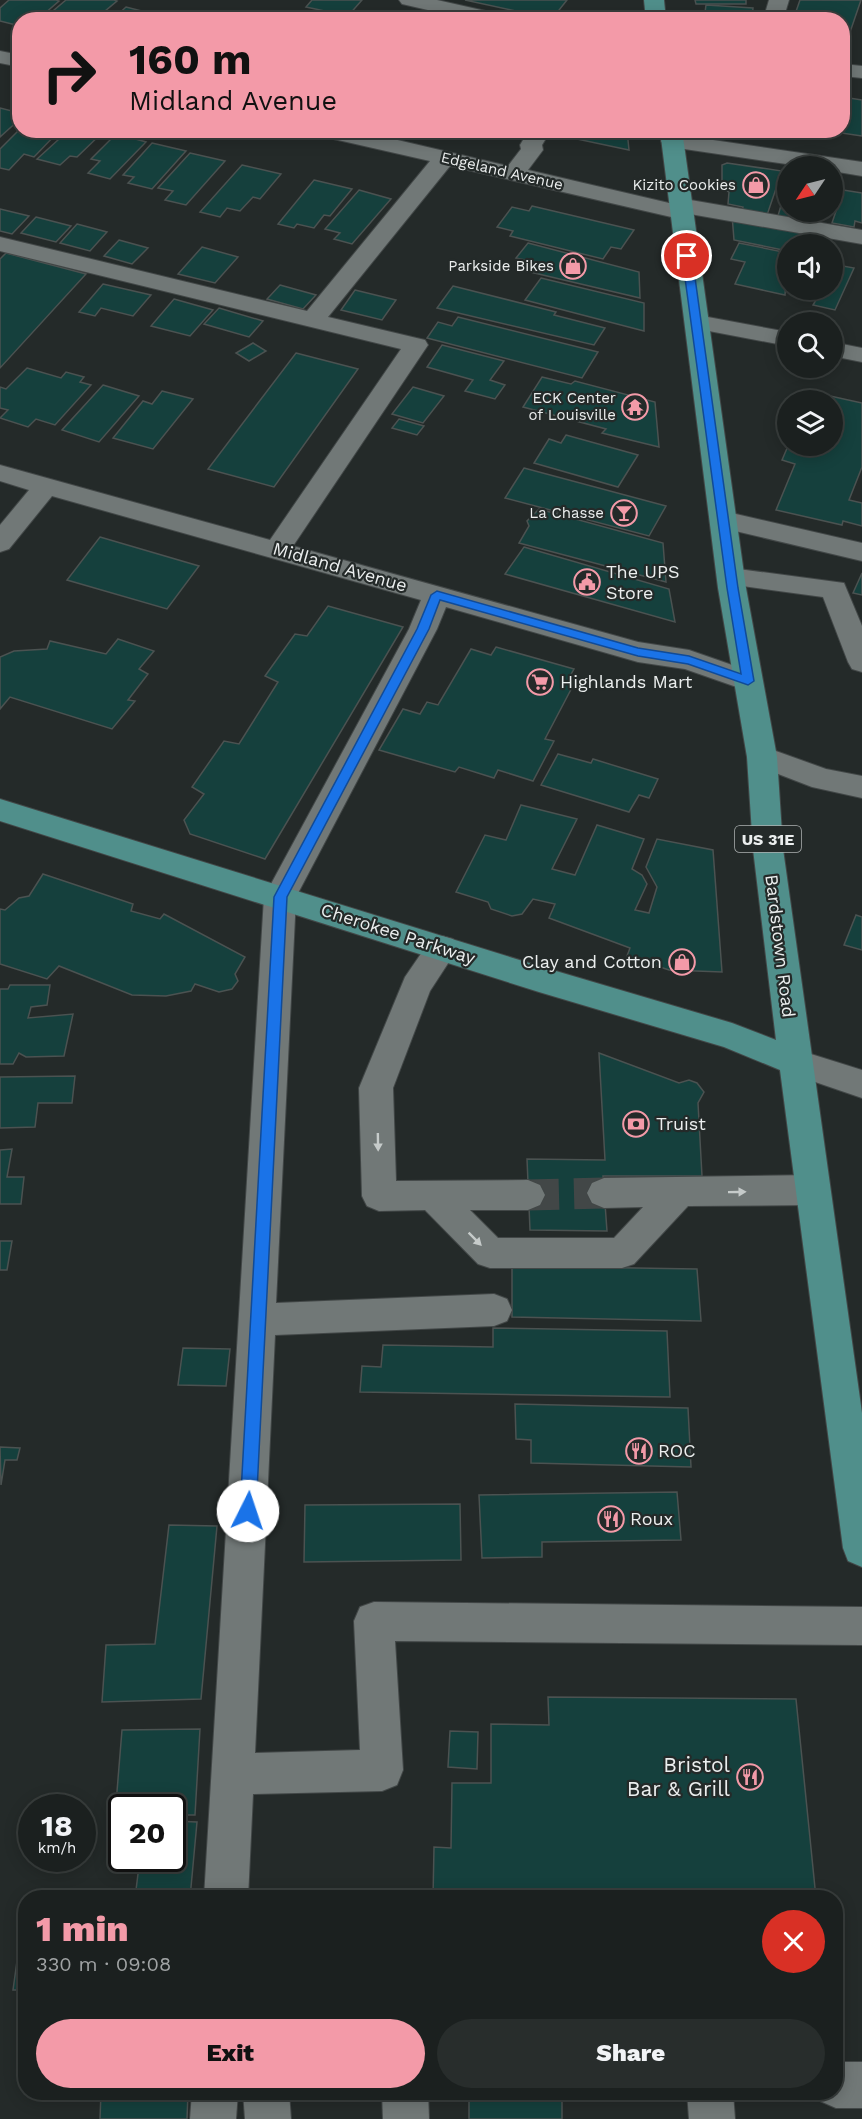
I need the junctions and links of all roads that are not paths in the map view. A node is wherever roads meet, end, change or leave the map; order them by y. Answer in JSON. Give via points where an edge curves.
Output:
{"nodes":[{"id":1,"x":409,"y":0,"type":"edge"},
{"id":2,"x":464,"y":12,"type":"edge"},
{"id":3,"x":358,"y":138,"type":"edge"},
{"id":4,"x":550,"y":138,"type":"edge"},
{"id":5,"x":672,"y":138,"type":"edge"},
{"id":6,"x":684,"y":138,"type":"edge"},
{"id":7,"x":536,"y":140,"type":"edge"},
{"id":8,"x":444,"y":158,"type":"junction"},
{"id":9,"x":862,"y":169,"type":"edge"},
{"id":10,"x":513,"y":174,"type":"junction"},
{"id":11,"x":680,"y":208,"type":"junction"},
{"id":12,"x":862,"y":237,"type":"edge"},
{"id":13,"x":0,"y":244,"type":"edge"},
{"id":14,"x":313,"y":320,"type":"junction"},
{"id":15,"x":697,"y":322,"type":"junction"},
{"id":16,"x":777,"y":337,"type":"edge"},
{"id":17,"x":843,"y":351,"type":"edge"},
{"id":18,"x":862,"y":355,"type":"edge"},
{"id":19,"x":0,"y":473,"type":"edge"},
{"id":20,"x":47,"y":485,"type":"junction"},
{"id":21,"x":723,"y":520,"type":"junction"},
{"id":22,"x":0,"y":543,"type":"edge"},
{"id":23,"x":277,"y":550,"type":"junction"},
{"id":24,"x":862,"y":552,"type":"edge"},
{"id":25,"x":731,"y":577,"type":"junction"},
{"id":26,"x":437,"y":595,"type":"junction"},
{"id":27,"x":862,"y":662,"type":"edge"},
{"id":28,"x":748,"y":681,"type":"junction"},
{"id":29,"x":762,"y":757,"type":"junction"},
{"id":30,"x":862,"y":787,"type":"edge"},
{"id":31,"x":0,"y":810,"type":"edge"},
{"id":32,"x":280,"y":897,"type":"junction"},
{"id":33,"x":442,"y":948,"type":"junction"},
{"id":34,"x":795,"y":1062,"type":"junction"},
{"id":35,"x":862,"y":1084,"type":"edge"},
{"id":36,"x":813,"y":1190,"type":"junction"},
{"id":37,"x":604,"y":1193,"type":"tunnel mouth"},
{"id":38,"x":679,"y":1193,"type":"junction"},
{"id":39,"x":528,"y":1194,"type":"tunnel mouth"},
{"id":40,"x":434,"y":1197,"type":"junction"},
{"id":41,"x":494,"y":1310,"type":"dead end"},
{"id":42,"x":259,"y":1320,"type":"junction"},
{"id":43,"x":862,"y":1548,"type":"edge"},
{"id":44,"x":862,"y":1626,"type":"edge"},
{"id":45,"x":233,"y":1774,"type":"junction"},
{"id":46,"x":226,"y":1890,"type":"edge"},
{"id":47,"x":843,"y":2085,"type":"edge"},
{"id":48,"x":862,"y":2085,"type":"edge"},
{"id":49,"x":267,"y":2100,"type":"edge"},
{"id":50,"x":405,"y":2100,"type":"edge"},
{"id":51,"x":711,"y":2100,"type":"edge"},
{"id":52,"x":268,"y":2119,"type":"edge"},
{"id":53,"x":406,"y":2119,"type":"edge"},
{"id":54,"x":712,"y":2119,"type":"edge"}],
"edges":[{"from":1,"to":2,"type":"street"},
{"from":3,"to":8,"type":"street","name":"Edgeland Avenue"},
{"from":4,"to":7,"type":"street","via":[[542,148]]},
{"from":5,"to":11,"type":"main road","name":"Bardstown Road","number":"US 31E"},
{"from":6,"to":9,"type":"street"},
{"from":7,"to":10,"type":"street"},
{"from":8,"to":10,"type":"street","name":"Edgeland Avenue"},
{"from":8,"to":14,"type":"street"},
{"from":10,"to":11,"type":"street","name":"Edgeland Avenue"},
{"from":11,"to":12,"type":"street","name":"Edgeland Avenue"},
{"from":11,"to":15,"type":"main road","name":"Bardstown Road","number":"US 31E"},
{"from":13,"to":14,"type":"street"},
{"from":14,"to":23,"type":"street","via":[[416,345]]},
{"from":15,"to":16,"type":"street"},
{"from":15,"to":21,"type":"main road","name":"Bardstown Road","number":"US 31E"},
{"from":17,"to":18,"type":"street"},
{"from":19,"to":20,"type":"street","name":"Midland Avenue"},
{"from":20,"to":22,"type":"street"},
{"from":20,"to":23,"type":"street","name":"Midland Avenue"},
{"from":21,"to":24,"type":"street"},
{"from":21,"to":25,"type":"main road","name":"Bardstown Road","number":"US 31E"},
{"from":23,"to":26,"type":"street","name":"Midland Avenue"},
{"from":25,"to":27,"type":"street","via":[[834,589]]},
{"from":25,"to":28,"type":"main road","name":"Bardstown Road","number":"US 31E"},
{"from":26,"to":28,"type":"street","name":"Midland Avenue","via":[[638,652],[689,660]]},
{"from":26,"to":32,"type":"street","via":[[423,629]]},
{"from":28,"to":29,"type":"main road","name":"Bardstown Road","number":"US 31E"},
{"from":29,"to":30,"type":"street","via":[[822,779]]},
{"from":29,"to":34,"type":"main road","name":"Bardstown Road","number":"US 31E","via":[[768,849]]},
{"from":31,"to":32,"type":"main road","name":"Cherokee Parkway"},
{"from":32,"to":33,"type":"main road","name":"Cherokee Parkway"},
{"from":32,"to":42,"type":"street"},
{"from":33,"to":34,"type":"main road","name":"Cherokee Parkway","via":[[732,1036]]},
{"from":33,"to":40,"type":"street","one_way":true,"via":[[416,986],[376,1088],[379,1196]]},
{"from":34,"to":35,"type":"street"},
{"from":34,"to":36,"type":"main road","name":"Bardstown Road","number":"US 31E"},
{"from":38,"to":36,"type":"street","one_way":true},
{"from":36,"to":43,"type":"main road","name":"Bardstown Road","number":"US 31E"},
{"from":37,"to":38,"type":"street"},
{"from":40,"to":38,"type":"street","one_way":true,"via":[[490,1253],[622,1253]]},
{"from":39,"to":40,"type":"street"},
{"from":41,"to":42,"type":"street"},
{"from":42,"to":45,"type":"street"},
{"from":44,"to":45,"type":"street","via":[[374,1621],[382,1770]]},
{"from":45,"to":46,"type":"street"},
{"from":47,"to":48,"type":"street"},
{"from":49,"to":52,"type":"street"},
{"from":50,"to":53,"type":"street"},
{"from":51,"to":54,"type":"street"}]}
